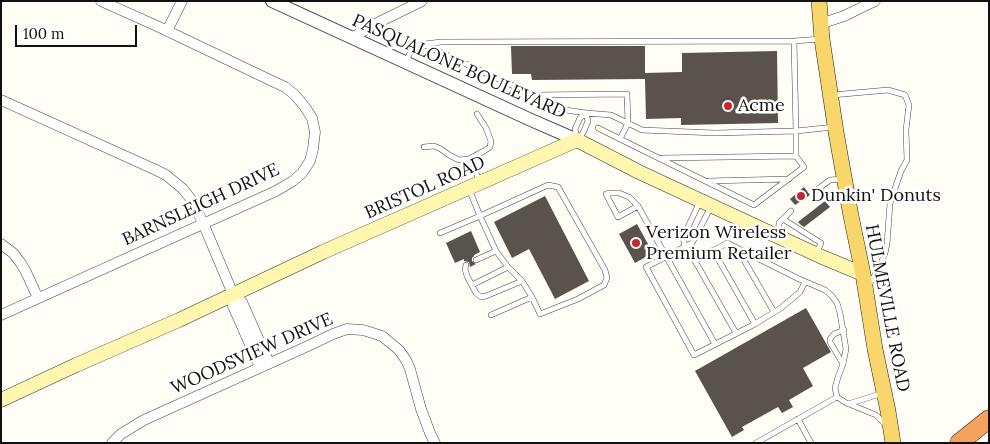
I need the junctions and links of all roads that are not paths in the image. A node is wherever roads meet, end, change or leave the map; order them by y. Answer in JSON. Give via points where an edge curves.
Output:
{"nodes":[{"id":1,"x":101,"y":1,"type":"edge"},
{"id":2,"x":182,"y":1,"type":"edge"},
{"id":3,"x":272,"y":1,"type":"edge"},
{"id":4,"x":422,"y":1,"type":"edge"},
{"id":5,"x":819,"y":1,"type":"edge"},
{"id":6,"x":875,"y":1,"type":"edge"},
{"id":7,"x":167,"y":31,"type":"junction"},
{"id":8,"x":821,"y":32,"type":"junction"},
{"id":9,"x":352,"y":38,"type":"junction"},
{"id":10,"x":794,"y":41,"type":"junction"},
{"id":11,"x":425,"y":44,"type":"junction"},
{"id":12,"x":405,"y":63,"type":"junction"},
{"id":13,"x":533,"y":95,"type":"junction"},
{"id":14,"x":830,"y":96,"type":"junction"},
{"id":15,"x":1,"y":100,"type":"edge"},
{"id":16,"x":586,"y":113,"type":"junction"},
{"id":17,"x":477,"y":114,"type":"dead end"},
{"id":18,"x":628,"y":123,"type":"junction"},
{"id":19,"x":835,"y":127,"type":"junction"},
{"id":20,"x":598,"y":128,"type":"dead end"},
{"id":21,"x":796,"y":131,"type":"junction"},
{"id":22,"x":620,"y":139,"type":"junction"},
{"id":23,"x":577,"y":140,"type":"junction"},
{"id":24,"x":424,"y":147,"type":"dead end"},
{"id":25,"x":796,"y":156,"type":"junction"},
{"id":26,"x":469,"y":158,"type":"junction"},
{"id":27,"x":660,"y":158,"type":"junction"},
{"id":28,"x":789,"y":179,"type":"junction"},
{"id":29,"x":844,"y":179,"type":"junction"},
{"id":30,"x":708,"y":181,"type":"junction"},
{"id":31,"x":475,"y":186,"type":"junction"},
{"id":32,"x":814,"y":192,"type":"dead end"},
{"id":33,"x":706,"y":203,"type":"junction"},
{"id":34,"x":638,"y":206,"type":"junction"},
{"id":35,"x":791,"y":211,"type":"dead end"},
{"id":36,"x":480,"y":216,"type":"junction"},
{"id":37,"x":783,"y":218,"type":"junction"},
{"id":38,"x":204,"y":223,"type":"junction"},
{"id":39,"x":440,"y":233,"type":"dead end"},
{"id":40,"x":778,"y":236,"type":"junction"},
{"id":41,"x":1,"y":244,"type":"edge"},
{"id":42,"x":685,"y":246,"type":"junction"},
{"id":43,"x":737,"y":247,"type":"junction"},
{"id":44,"x":713,"y":250,"type":"junction"},
{"id":45,"x":496,"y":251,"type":"junction"},
{"id":46,"x":816,"y":254,"type":"junction"},
{"id":47,"x":665,"y":256,"type":"junction"},
{"id":48,"x":476,"y":260,"type":"dead end"},
{"id":49,"x":695,"y":261,"type":"junction"},
{"id":50,"x":466,"y":265,"type":"dead end"},
{"id":51,"x":508,"y":266,"type":"junction"},
{"id":52,"x":863,"y":274,"type":"junction"},
{"id":53,"x":522,"y":281,"type":"junction"},
{"id":54,"x":806,"y":282,"type":"junction"},
{"id":55,"x":472,"y":285,"type":"junction"},
{"id":56,"x":866,"y":292,"type":"junction"},
{"id":57,"x":233,"y":294,"type":"junction"},
{"id":58,"x":532,"y":297,"type":"junction"},
{"id":59,"x":38,"y":298,"type":"junction"},
{"id":60,"x":774,"y":312,"type":"junction"},
{"id":61,"x":1,"y":315,"type":"edge"},
{"id":62,"x":491,"y":315,"type":"dead end"},
{"id":63,"x":754,"y":324,"type":"junction"},
{"id":64,"x":844,"y":330,"type":"junction"},
{"id":65,"x":736,"y":333,"type":"junction"},
{"id":66,"x":715,"y":344,"type":"junction"},
{"id":67,"x":843,"y":364,"type":"junction"},
{"id":68,"x":265,"y":365,"type":"junction"},
{"id":69,"x":884,"y":393,"type":"junction"},
{"id":70,"x":837,"y":397,"type":"junction"},
{"id":71,"x":1,"y":400,"type":"edge"},
{"id":72,"x":848,"y":404,"type":"junction"},
{"id":73,"x":798,"y":419,"type":"junction"},
{"id":74,"x":989,"y":419,"type":"edge"},
{"id":75,"x":989,"y":432,"type":"edge"},
{"id":76,"x":892,"y":437,"type":"edge"},
{"id":77,"x":112,"y":443,"type":"edge"},
{"id":78,"x":435,"y":443,"type":"edge"},
{"id":79,"x":756,"y":443,"type":"edge"},
{"id":80,"x":811,"y":443,"type":"edge"},
{"id":81,"x":959,"y":443,"type":"edge"},
{"id":82,"x":976,"y":443,"type":"edge"}],
"edges":[{"from":1,"to":7,"type":"street","name":"BARNSLEIGH DRIVE"},
{"from":2,"to":7,"type":"street"},
{"from":3,"to":9,"type":"street","name":"PASQUALONE BOULEVARD"},
{"from":4,"to":9,"type":"street"},
{"from":5,"to":8,"type":"main road","name":"HULMEVILLE ROAD"},
{"from":6,"to":8,"type":"street"},
{"from":7,"to":38,"type":"street","name":"BARNSLEIGH DRIVE","via":[[285,87],[305,107],[315,132],[310,160],[293,181]]},
{"from":8,"to":10,"type":"lane"},
{"from":8,"to":14,"type":"main road","name":"HULMEVILLE ROAD"},
{"from":9,"to":12,"type":"street","name":"PASQUALONE BOULEVARD"},
{"from":10,"to":11,"type":"lane"},
{"from":10,"to":21,"type":"lane"},
{"from":11,"to":12,"type":"lane","via":[[415,46]]},
{"from":11,"to":13,"type":"lane"},
{"from":12,"to":23,"type":"street","name":"PASQUALONE BOULEVARD"},
{"from":13,"to":16,"type":"lane","via":[[559,109]]},
{"from":13,"to":18,"type":"lane","via":[[627,94]]},
{"from":14,"to":19,"type":"main road","name":"HULMEVILLE ROAD"},
{"from":14,"to":56,"type":"lane","via":[[888,90],[905,95],[909,105],[907,160],[890,203],[885,253]]},
{"from":15,"to":38,"type":"street","via":[[166,175],[183,189]]},
{"from":16,"to":18,"type":"lane","via":[[611,114]]},
{"from":16,"to":23,"type":"lane","via":[[588,121]]},
{"from":16,"to":23,"type":"lane","via":[[575,129]]},
{"from":17,"to":26,"type":"lane","via":[[491,137],[491,144]]},
{"from":18,"to":21,"type":"lane","via":[[642,130],[715,133]]},
{"from":18,"to":22,"type":"lane"},
{"from":19,"to":21,"type":"lane"},
{"from":19,"to":29,"type":"main road","name":"HULMEVILLE ROAD"},
{"from":20,"to":22,"type":"lane"},
{"from":21,"to":25,"type":"lane"},
{"from":22,"to":27,"type":"lane"},
{"from":23,"to":31,"type":"main road","name":"BRISTOL ROAD"},
{"from":23,"to":33,"type":"main road"},
{"from":24,"to":26,"type":"lane","via":[[441,148],[459,160]]},
{"from":25,"to":27,"type":"lane"},
{"from":25,"to":28,"type":"lane","via":[[804,167]]},
{"from":26,"to":31,"type":"lane"},
{"from":27,"to":30,"type":"lane"},
{"from":28,"to":30,"type":"lane"},
{"from":28,"to":30,"type":"lane","via":[[754,204]]},
{"from":29,"to":32,"type":"lane","via":[[830,180]]},
{"from":29,"to":52,"type":"main road","name":"HULMEVILLE ROAD"},
{"from":31,"to":36,"type":"lane"},
{"from":31,"to":57,"type":"main road","name":"BRISTOL ROAD"},
{"from":33,"to":40,"type":"main road"},
{"from":33,"to":42,"type":"lane","via":[[692,243]]},
{"from":33,"to":42,"type":"lane","via":[[683,238]]},
{"from":34,"to":34,"type":"lane","via":[[619,193],[606,194],[618,217]]},
{"from":34,"to":47,"type":"lane"},
{"from":35,"to":37,"type":"lane"},
{"from":36,"to":39,"type":"lane"},
{"from":36,"to":45,"type":"lane"},
{"from":36,"to":58,"type":"lane","via":[[548,185],[558,188],[607,278],[604,285],[578,299],[540,314]]},
{"from":37,"to":40,"type":"lane","via":[[779,223]]},
{"from":37,"to":46,"type":"lane","via":[[821,242]]},
{"from":38,"to":57,"type":"street"},
{"from":38,"to":59,"type":"street","name":"BARNSLEIGH DRIVE"},
{"from":40,"to":46,"type":"main road"},
{"from":41,"to":59,"type":"street","via":[[20,262]]},
{"from":42,"to":47,"type":"lane"},
{"from":42,"to":49,"type":"lane"},
{"from":43,"to":44,"type":"lane","via":[[727,243]]},
{"from":43,"to":54,"type":"lane"},
{"from":43,"to":60,"type":"lane"},
{"from":44,"to":49,"type":"lane"},
{"from":44,"to":63,"type":"lane"},
{"from":45,"to":48,"type":"lane"},
{"from":45,"to":51,"type":"lane"},
{"from":46,"to":52,"type":"main road"},
{"from":47,"to":66,"type":"lane"},
{"from":47,"to":66,"type":"lane","via":[[646,267],[694,355]]},
{"from":49,"to":65,"type":"lane"},
{"from":50,"to":55,"type":"lane"},
{"from":51,"to":53,"type":"lane"},
{"from":51,"to":55,"type":"lane"},
{"from":52,"to":56,"type":"main road","name":"HULMEVILLE ROAD"},
{"from":53,"to":55,"type":"lane","via":[[481,297]]},
{"from":53,"to":58,"type":"lane"},
{"from":54,"to":60,"type":"lane","via":[[800,292]]},
{"from":54,"to":64,"type":"lane","via":[[832,296]]},
{"from":56,"to":69,"type":"main road","name":"HULMEVILLE ROAD"},
{"from":57,"to":68,"type":"street","via":[[233,306]]},
{"from":57,"to":71,"type":"main road","name":"BRISTOL ROAD"},
{"from":58,"to":62,"type":"lane"},
{"from":59,"to":61,"type":"street","name":"BARNSLEIGH DRIVE"},
{"from":60,"to":63,"type":"lane"},
{"from":63,"to":65,"type":"lane"},
{"from":64,"to":67,"type":"lane","via":[[846,349]]},
{"from":64,"to":67,"type":"lane","via":[[830,338]]},
{"from":65,"to":66,"type":"lane"},
{"from":67,"to":70,"type":"lane","via":[[835,388]]},
{"from":68,"to":77,"type":"street","name":"WOODSVIEW DRIVE","via":[[144,420]]},
{"from":68,"to":78,"type":"street","name":"WOODSVIEW DRIVE","via":[[348,329],[382,336],[406,360]]},
{"from":69,"to":72,"type":"lane"},
{"from":69,"to":76,"type":"main road","name":"HULMEVILLE ROAD"},
{"from":70,"to":72,"type":"lane"},
{"from":70,"to":73,"type":"lane"},
{"from":72,"to":76,"type":"lane","via":[[876,415]]},
{"from":73,"to":79,"type":"lane"},
{"from":73,"to":80,"type":"lane"},
{"from":74,"to":81,"type":"highway"},
{"from":75,"to":82,"type":"highway"}]}
